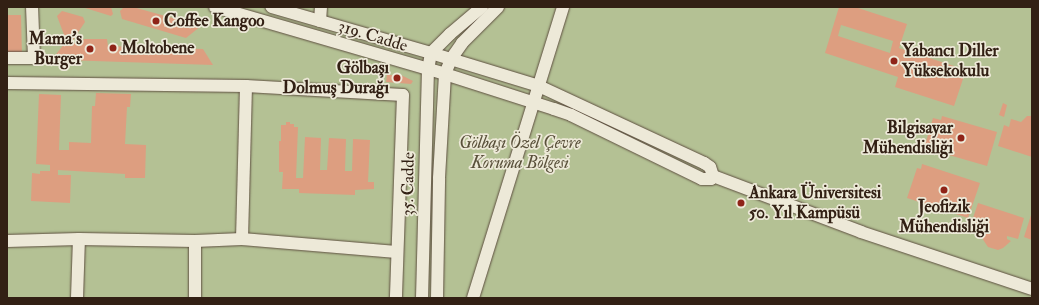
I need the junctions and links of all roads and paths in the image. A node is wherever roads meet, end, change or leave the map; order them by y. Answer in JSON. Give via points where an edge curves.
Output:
{"nodes":[{"id":1,"x":32,"y":7,"type":"edge"},
{"id":2,"x":215,"y":7,"type":"edge"},
{"id":3,"x":272,"y":7,"type":"edge"},
{"id":4,"x":321,"y":7,"type":"edge"},
{"id":5,"x":482,"y":7,"type":"edge"},
{"id":6,"x":498,"y":7,"type":"edge"},
{"id":7,"x":563,"y":7,"type":"edge"},
{"id":8,"x":303,"y":12,"type":"edge"},
{"id":9,"x":320,"y":22,"type":"junction"},
{"id":10,"x":431,"y":53,"type":"junction"},
{"id":11,"x":7,"y":58,"type":"edge"},
{"id":12,"x":451,"y":59,"type":"junction"},
{"id":13,"x":428,"y":70,"type":"junction"},
{"id":14,"x":445,"y":74,"type":"junction"},
{"id":15,"x":7,"y":84,"type":"edge"},
{"id":16,"x":246,"y":86,"type":"junction"},
{"id":17,"x":539,"y":86,"type":"junction"},
{"id":18,"x":533,"y":103,"type":"junction"},
{"id":19,"x":713,"y":176,"type":"junction"},
{"id":20,"x":79,"y":239,"type":"junction"},
{"id":21,"x":242,"y":239,"type":"junction"},
{"id":22,"x":7,"y":241,"type":"edge"},
{"id":23,"x":195,"y":241,"type":"junction"},
{"id":24,"x":396,"y":252,"type":"junction"},
{"id":25,"x":1032,"y":289,"type":"edge"},
{"id":26,"x":77,"y":298,"type":"edge"},
{"id":27,"x":195,"y":298,"type":"edge"},
{"id":28,"x":396,"y":298,"type":"edge"},
{"id":29,"x":422,"y":298,"type":"edge"},
{"id":30,"x":437,"y":298,"type":"edge"},
{"id":31,"x":473,"y":298,"type":"edge"}],
"edges":[{"from":1,"to":11,"type":"street","via":[[34,58]]},
{"from":2,"to":13,"type":"street","name":"319. Cadde"},
{"from":3,"to":8,"type":"street","name":"319. Cadde"},
{"from":4,"to":9,"type":"street"},
{"from":5,"to":10,"type":"street"},
{"from":6,"to":12,"type":"street","name":"35. Cadde","via":[[462,43]]},
{"from":7,"to":17,"type":"street"},
{"from":8,"to":9,"type":"street","name":"319. Cadde"},
{"from":9,"to":10,"type":"street","name":"319. Cadde"},
{"from":10,"to":12,"type":"street","name":"319. Cadde"},
{"from":10,"to":13,"type":"street","name":"35. Cadde"},
{"from":12,"to":14,"type":"street","name":"35. Cadde"},
{"from":12,"to":17,"type":"street","name":"319. Cadde"},
{"from":13,"to":14,"type":"street","name":"319. Cadde"},
{"from":13,"to":29,"type":"street","name":"35. Cadde"},
{"from":14,"to":18,"type":"street","name":"319. Cadde"},
{"from":14,"to":30,"type":"street","name":"35. Cadde","via":[[439,178]]},
{"from":15,"to":16,"type":"street"},
{"from":16,"to":21,"type":"street"},
{"from":16,"to":24,"type":"street","via":[[403,95]]},
{"from":17,"to":18,"type":"street"},
{"from":17,"to":19,"type":"street","name":"319. Cadde","via":[[704,163],[710,167]]},
{"from":18,"to":19,"type":"street","name":"319. Cadde","via":[[571,115],[702,179],[711,179]]},
{"from":18,"to":31,"type":"street"},
{"from":19,"to":25,"type":"street","via":[[861,232]]},
{"from":20,"to":22,"type":"street"},
{"from":20,"to":23,"type":"street"},
{"from":20,"to":26,"type":"street"},
{"from":21,"to":23,"type":"street"},
{"from":21,"to":24,"type":"street"},
{"from":23,"to":27,"type":"street"},
{"from":24,"to":28,"type":"street"}]}
